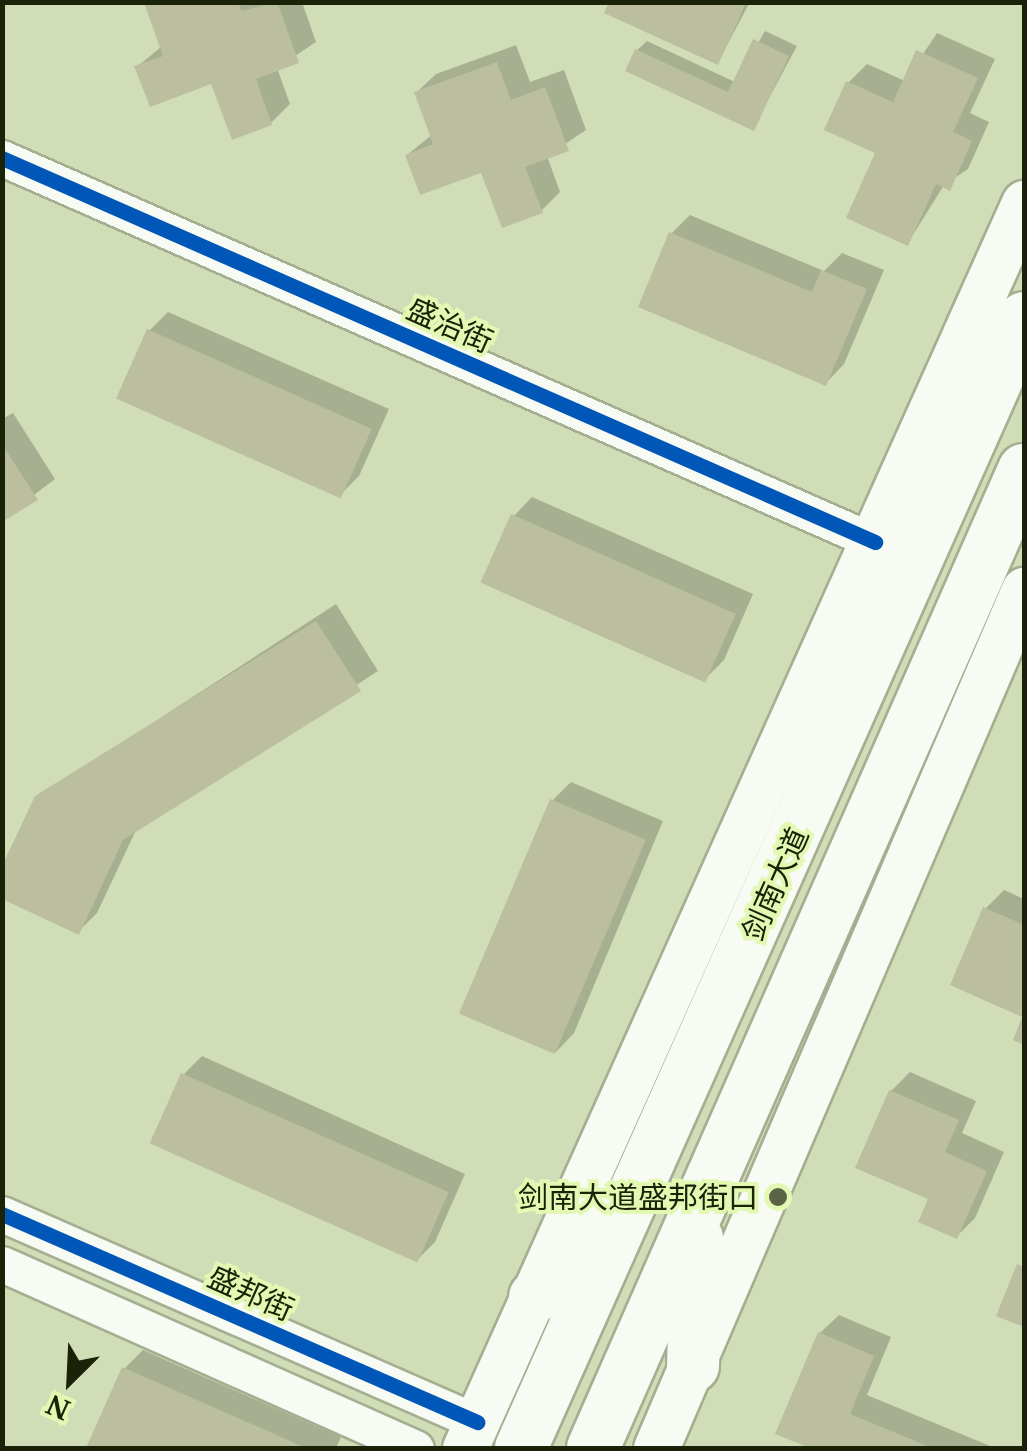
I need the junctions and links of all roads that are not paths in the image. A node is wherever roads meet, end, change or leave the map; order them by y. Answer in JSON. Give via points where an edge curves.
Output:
{"nodes":[{"id":1,"x":2,"y":158,"type":"edge"},
{"id":2,"x":1024,"y":203,"type":"edge"},
{"id":3,"x":1024,"y":318,"type":"edge"},
{"id":4,"x":1024,"y":470,"type":"edge"},
{"id":5,"x":875,"y":542,"type":"junction"},
{"id":6,"x":1023,"y":595,"type":"edge"},
{"id":7,"x":641,"y":1187,"type":"junction"},
{"id":8,"x":698,"y":1210,"type":"junction"},
{"id":9,"x":2,"y":1214,"type":"edge"},
{"id":10,"x":2,"y":1264,"type":"edge"},
{"id":11,"x":535,"y":1298,"type":"junction"},
{"id":12,"x":693,"y":1366,"type":"junction"},
{"id":13,"x":471,"y":1435,"type":"edge"},
{"id":14,"x":416,"y":1448,"type":"edge"},
{"id":15,"x":521,"y":1448,"type":"edge"},
{"id":16,"x":593,"y":1448,"type":"edge"},
{"id":17,"x":656,"y":1448,"type":"edge"}],
"edges":[{"from":1,"to":5,"type":"street","name":"盛治街"},
{"from":2,"to":5,"type":"main road"},
{"from":3,"to":7,"type":"highway","name":"剑南大道"},
{"from":4,"to":8,"type":"highway","name":"剑南大道"},
{"from":5,"to":11,"type":"main road"},
{"from":6,"to":12,"type":"main road"},
{"from":7,"to":11,"type":"highway"},
{"from":7,"to":15,"type":"highway","name":"剑南大道"},
{"from":8,"to":12,"type":"highway"},
{"from":8,"to":16,"type":"highway","name":"剑南大道"},
{"from":9,"to":13,"type":"street","name":"盛邦街"},
{"from":10,"to":14,"type":"street"},
{"from":11,"to":13,"type":"main road"},
{"from":12,"to":17,"type":"main road"}]}
